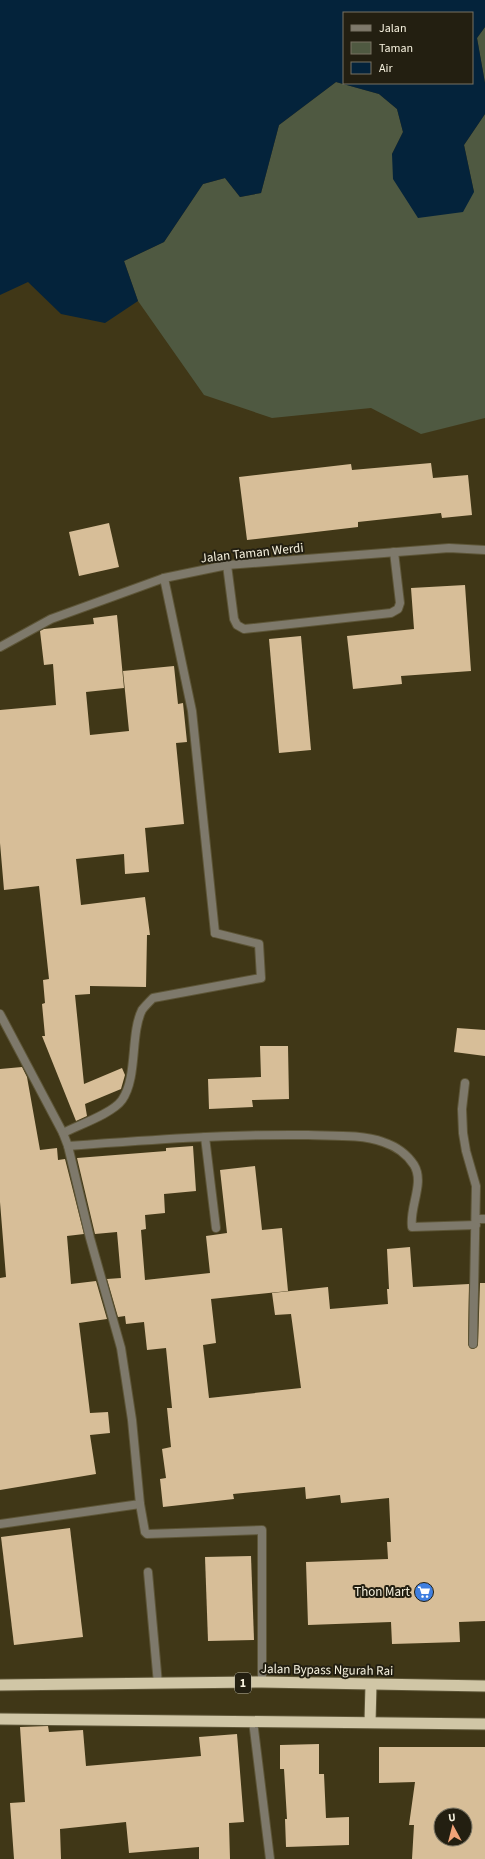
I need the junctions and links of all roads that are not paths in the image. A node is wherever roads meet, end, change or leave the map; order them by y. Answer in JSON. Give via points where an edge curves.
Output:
{"nodes":[{"id":1,"x":485,"y":550,"type":"edge"},
{"id":2,"x":394,"y":552,"type":"junction"},
{"id":3,"x":227,"y":565,"type":"junction"},
{"id":4,"x":164,"y":578,"type":"junction"},
{"id":5,"x":0,"y":648,"type":"edge"},
{"id":6,"x":0,"y":1014,"type":"edge"},
{"id":7,"x":465,"y":1083,"type":"dead end"},
{"id":8,"x":63,"y":1133,"type":"junction"},
{"id":9,"x":205,"y":1137,"type":"junction"},
{"id":10,"x":68,"y":1146,"type":"junction"},
{"id":11,"x":485,"y":1219,"type":"edge"},
{"id":12,"x":476,"y":1222,"type":"junction"},
{"id":13,"x":216,"y":1228,"type":"dead end"},
{"id":14,"x":473,"y":1344,"type":"dead end"},
{"id":15,"x":140,"y":1504,"type":"junction"},
{"id":16,"x":0,"y":1524,"type":"edge"},
{"id":17,"x":148,"y":1572,"type":"dead end"},
{"id":18,"x":262,"y":1682,"type":"junction"},
{"id":19,"x":158,"y":1684,"type":"junction"},
{"id":20,"x":0,"y":1685,"type":"edge"},
{"id":21,"x":371,"y":1685,"type":"junction"},
{"id":22,"x":485,"y":1686,"type":"edge"},
{"id":23,"x":0,"y":1719,"type":"edge"},
{"id":24,"x":253,"y":1721,"type":"junction"},
{"id":25,"x":370,"y":1722,"type":"junction"},
{"id":26,"x":485,"y":1724,"type":"edge"},
{"id":27,"x":270,"y":1859,"type":"edge"}],
"edges":[{"from":1,"to":2,"type":"street","name":"Jalan Taman Werdi","via":[[450,548]]},
{"from":2,"to":3,"type":"street","name":"Jalan Taman Werdi"},
{"from":2,"to":3,"type":"street","via":[[400,603],[398,609],[391,613],[244,628],[237,625],[234,619]]},
{"from":3,"to":4,"type":"street","name":"Jalan Taman Werdi"},
{"from":4,"to":5,"type":"street","name":"Jalan Taman Werdi","via":[[51,619]]},
{"from":4,"to":8,"type":"street","via":[[192,711],[215,934],[259,944],[262,978],[153,998],[143,1009],[139,1020],[129,1082],[122,1100],[110,1110]]},
{"from":6,"to":8,"type":"street"},
{"from":7,"to":12,"type":"street","via":[[463,1133],[476,1186]]},
{"from":8,"to":10,"type":"street"},
{"from":9,"to":10,"type":"street"},
{"from":9,"to":12,"type":"street","via":[[346,1136],[382,1141],[400,1150],[416,1168],[418,1190],[412,1212],[412,1227]]},
{"from":9,"to":13,"type":"street"},
{"from":10,"to":15,"type":"street","via":[[90,1238],[121,1348],[132,1420]]},
{"from":11,"to":12,"type":"street"},
{"from":12,"to":14,"type":"street"},
{"from":15,"to":16,"type":"street"},
{"from":15,"to":18,"type":"street","via":[[147,1534],[262,1530]]},
{"from":17,"to":19,"type":"street"},
{"from":18,"to":19,"type":"highway","name":"Jalan Bypass Ngurah Rai","number":"1"},
{"from":18,"to":21,"type":"highway","name":"Jalan Bypass Ngurah Rai","number":"1"},
{"from":19,"to":20,"type":"highway","name":"Jalan Bypass Ngurah Rai","number":"1"},
{"from":21,"to":22,"type":"highway","name":"Jalan Bypass Ngurah Rai","number":"1"},
{"from":21,"to":25,"type":"highway"},
{"from":23,"to":24,"type":"highway"},
{"from":24,"to":25,"type":"highway"},
{"from":24,"to":27,"type":"street"},
{"from":25,"to":26,"type":"highway"}]}
